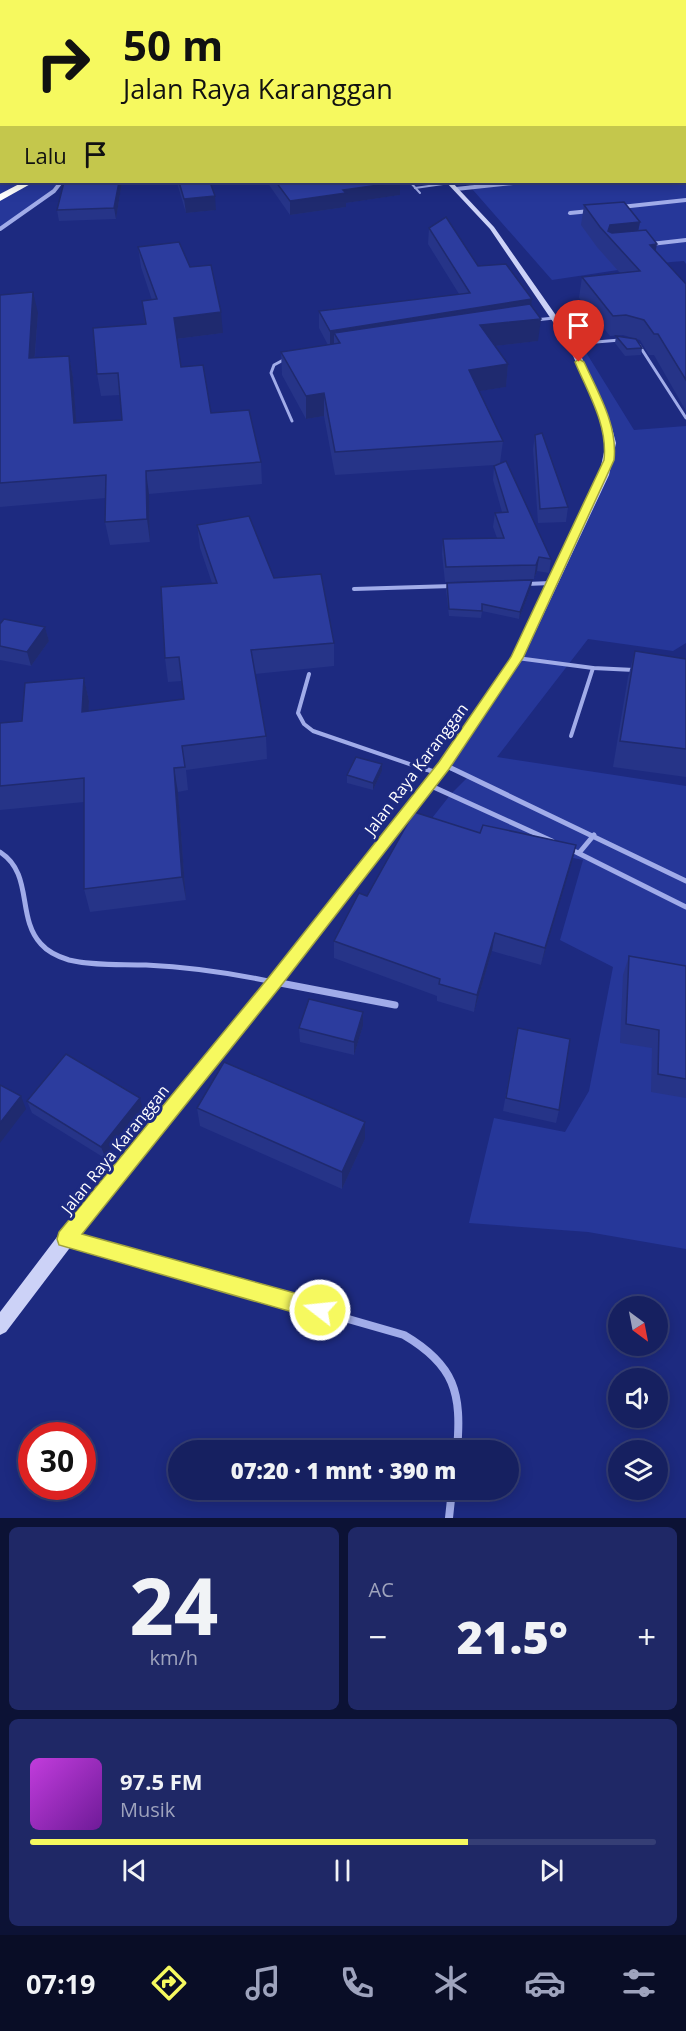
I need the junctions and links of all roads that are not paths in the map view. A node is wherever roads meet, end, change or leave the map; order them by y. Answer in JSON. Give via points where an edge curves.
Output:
{"nodes":[{"id":1,"x":14,"y":183,"type":"edge"},
{"id":2,"x":27,"y":183,"type":"edge"},
{"id":3,"x":61,"y":183,"type":"edge"},
{"id":4,"x":411,"y":183,"type":"edge"},
{"id":5,"x":499,"y":183,"type":"edge"},
{"id":6,"x":452,"y":185,"type":"edge"},
{"id":7,"x":415,"y":188,"type":"junction"},
{"id":8,"x":420,"y":193,"type":"dead end"},
{"id":9,"x":0,"y":198,"type":"edge"},
{"id":10,"x":686,"y":200,"type":"edge"},
{"id":11,"x":616,"y":208,"type":"edge"},
{"id":12,"x":593,"y":211,"type":"edge"},
{"id":13,"x":570,"y":213,"type":"dead end"},
{"id":14,"x":0,"y":229,"type":"edge"},
{"id":15,"x":686,"y":240,"type":"edge"},
{"id":16,"x":642,"y":245,"type":"edge"},
{"id":17,"x":554,"y":318,"type":"junction"},
{"id":18,"x":529,"y":321,"type":"edge"},
{"id":19,"x":630,"y":340,"type":"edge"},
{"id":20,"x":637,"y":343,"type":"edge"},
{"id":21,"x":572,"y":344,"type":"junction"},
{"id":22,"x":293,"y":356,"type":"edge"},
{"id":23,"x":686,"y":418,"type":"edge"},
{"id":24,"x":292,"y":421,"type":"dead end"},
{"id":25,"x":554,"y":583,"type":"junction"},
{"id":26,"x":518,"y":584,"type":"edge"},
{"id":27,"x":459,"y":586,"type":"edge"},
{"id":28,"x":354,"y":589,"type":"dead end"},
{"id":29,"x":517,"y":658,"type":"junction"},
{"id":30,"x":593,"y":668,"type":"junction"},
{"id":31,"x":640,"y":670,"type":"edge"},
{"id":32,"x":309,"y":674,"type":"dead end"},
{"id":33,"x":571,"y":736,"type":"dead end"},
{"id":34,"x":436,"y":775,"type":"junction"},
{"id":35,"x":594,"y":835,"type":"junction"},
{"id":36,"x":557,"y":843,"type":"edge"},
{"id":37,"x":568,"y":848,"type":"edge"},
{"id":38,"x":0,"y":852,"type":"edge"},
{"id":39,"x":579,"y":853,"type":"junction"},
{"id":40,"x":686,"y":881,"type":"edge"},
{"id":41,"x":686,"y":907,"type":"edge"},
{"id":42,"x":275,"y":982,"type":"junction"},
{"id":43,"x":395,"y":1005,"type":"dead end"},
{"id":44,"x":66,"y":1239,"type":"junction"},
{"id":45,"x":0,"y":1326,"type":"edge"},
{"id":46,"x":457,"y":1440,"type":"edge"},
{"id":47,"x":451,"y":1500,"type":"edge"},
{"id":48,"x":449,"y":1518,"type":"edge"}],
"edges":[{"from":1,"to":9,"type":"highway"},
{"from":2,"to":9,"type":"highway"},
{"from":3,"to":14,"type":"street"},
{"from":4,"to":7,"type":"lane"},
{"from":5,"to":6,"type":"street"},
{"from":6,"to":7,"type":"lane"},
{"from":6,"to":17,"type":"street","name":"Jalan Raya Karanggan","via":[[492,228]]},
{"from":7,"to":8,"type":"lane"},
{"from":10,"to":11,"type":"street"},
{"from":12,"to":13,"type":"street"},
{"from":15,"to":16,"type":"street"},
{"from":17,"to":18,"type":"lane"},
{"from":17,"to":21,"type":"street","name":"Jalan Raya Karanggan"},
{"from":19,"to":21,"type":"lane"},
{"from":20,"to":23,"type":"lane"},
{"from":21,"to":25,"type":"street","name":"Jalan Raya Karanggan","via":[[611,443],[604,475]]},
{"from":22,"to":24,"type":"lane","via":[[274,365],[271,373]]},
{"from":25,"to":26,"type":"lane"},
{"from":25,"to":29,"type":"street","name":"Jalan Raya Karanggan"},
{"from":27,"to":28,"type":"lane"},
{"from":29,"to":30,"type":"lane"},
{"from":29,"to":34,"type":"street","name":"Jalan Raya Karanggan"},
{"from":30,"to":31,"type":"lane"},
{"from":30,"to":33,"type":"lane"},
{"from":32,"to":34,"type":"lane","via":[[298,713],[304,724]]},
{"from":34,"to":35,"type":"lane","via":[[470,775]]},
{"from":34,"to":36,"type":"lane"},
{"from":34,"to":42,"type":"street","name":"Jalan Raya Karanggan"},
{"from":35,"to":39,"type":"lane"},
{"from":35,"to":40,"type":"lane"},
{"from":37,"to":39,"type":"lane"},
{"from":38,"to":42,"type":"lane","via":[[9,855],[18,870],[31,927],[41,944],[60,957]]},
{"from":39,"to":41,"type":"lane"},
{"from":42,"to":43,"type":"street"},
{"from":42,"to":44,"type":"street","name":"Jalan Raya Karanggan"},
{"from":44,"to":45,"type":"street","name":"Jalan Raya Karanggan"},
{"from":44,"to":46,"type":"street","via":[[393,1331],[422,1344],[436,1355],[455,1384],[459,1401]]},
{"from":47,"to":48,"type":"street"}]}
